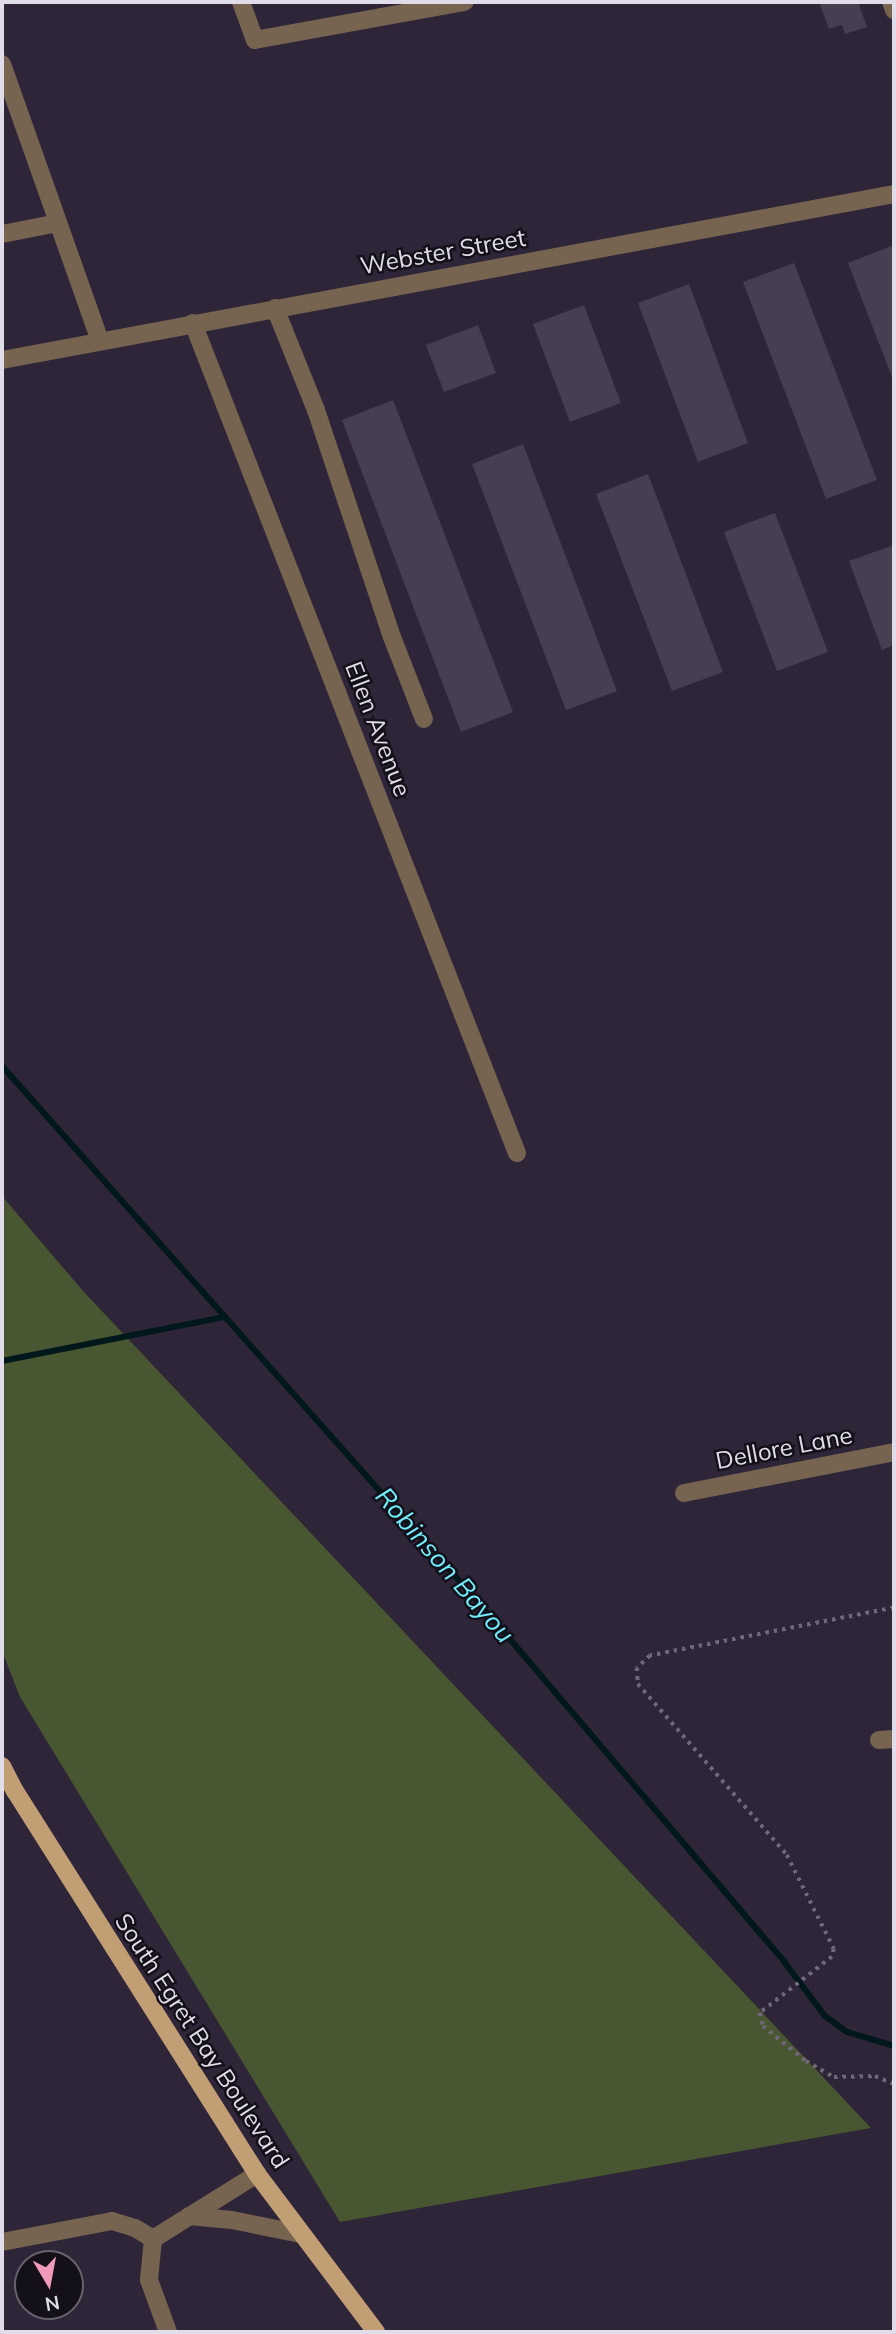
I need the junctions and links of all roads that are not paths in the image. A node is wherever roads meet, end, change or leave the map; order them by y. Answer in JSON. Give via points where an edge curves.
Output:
{"nodes":[{"id":1,"x":241,"y":2,"type":"edge"},
{"id":2,"x":465,"y":2,"type":"edge"},
{"id":3,"x":891,"y":2,"type":"edge"},
{"id":4,"x":894,"y":10,"type":"edge"},
{"id":5,"x":2,"y":64,"type":"edge"},
{"id":6,"x":894,"y":194,"type":"edge"},
{"id":7,"x":58,"y":223,"type":"junction"},
{"id":8,"x":2,"y":234,"type":"edge"},
{"id":9,"x":275,"y":308,"type":"junction"},
{"id":10,"x":193,"y":323,"type":"junction"},
{"id":11,"x":100,"y":341,"type":"junction"},
{"id":12,"x":2,"y":360,"type":"edge"},
{"id":13,"x":424,"y":719,"type":"dead end"},
{"id":14,"x":517,"y":1153,"type":"dead end"},
{"id":15,"x":894,"y":1452,"type":"edge"},
{"id":16,"x":684,"y":1493,"type":"dead end"},
{"id":17,"x":2,"y":1766,"type":"edge"},
{"id":18,"x":257,"y":2174,"type":"junction"},
{"id":19,"x":189,"y":2216,"type":"junction"},
{"id":20,"x":301,"y":2234,"type":"junction"},
{"id":21,"x":153,"y":2239,"type":"junction"},
{"id":22,"x":2,"y":2242,"type":"edge"},
{"id":23,"x":168,"y":2332,"type":"edge"},
{"id":24,"x":376,"y":2332,"type":"edge"}],
"edges":[{"from":1,"to":2,"type":"street","via":[[255,40]]},
{"from":3,"to":4,"type":"street"},
{"from":5,"to":7,"type":"street"},
{"from":6,"to":9,"type":"street","name":"Webster Street"},
{"from":7,"to":8,"type":"street"},
{"from":7,"to":11,"type":"street"},
{"from":9,"to":10,"type":"street","name":"Webster Street"},
{"from":9,"to":13,"type":"street","via":[[316,410]]},
{"from":10,"to":11,"type":"street","name":"Webster Street"},
{"from":10,"to":14,"type":"street","name":"Ellen Avenue"},
{"from":11,"to":12,"type":"street","name":"Webster Street"},
{"from":15,"to":16,"type":"street","name":"Dellore Lane"},
{"from":17,"to":18,"type":"main road","name":"South Egret Bay Boulevard"},
{"from":18,"to":19,"type":"street"},
{"from":18,"to":20,"type":"main road","name":"South Egret Bay Boulevard"},
{"from":19,"to":20,"type":"street"},
{"from":19,"to":21,"type":"street"},
{"from":20,"to":24,"type":"main road","name":"South Egret Bay Boulevard"},
{"from":21,"to":22,"type":"street","via":[[112,2221]]},
{"from":21,"to":23,"type":"street","via":[[149,2280]]}]}
